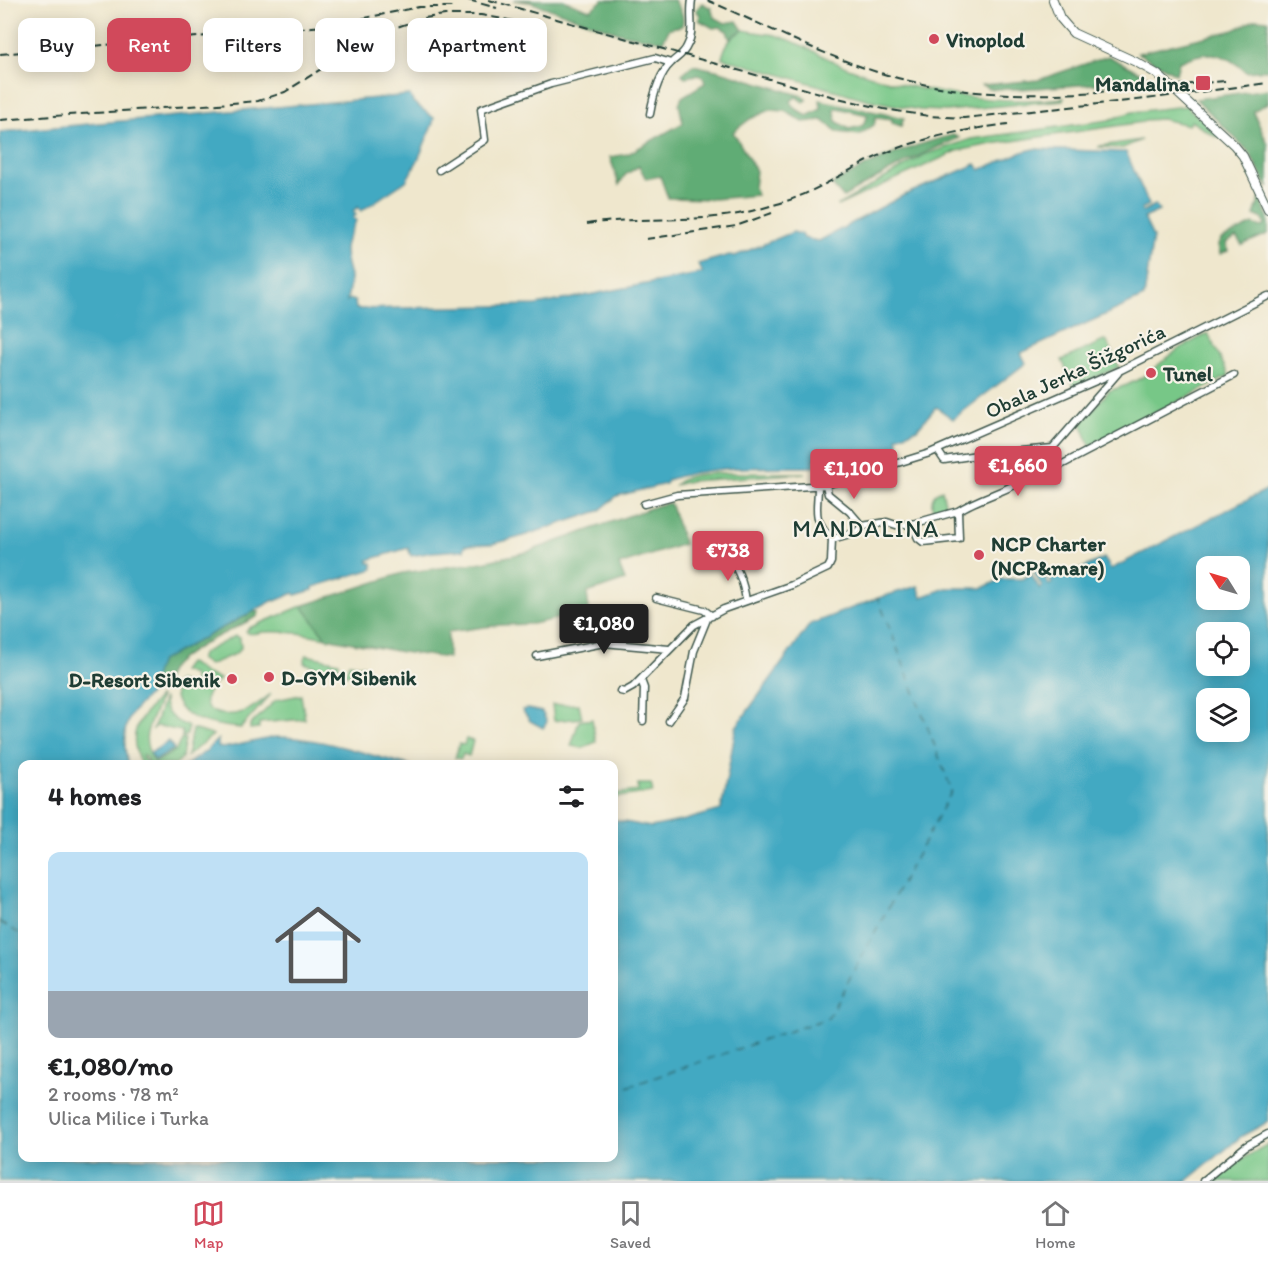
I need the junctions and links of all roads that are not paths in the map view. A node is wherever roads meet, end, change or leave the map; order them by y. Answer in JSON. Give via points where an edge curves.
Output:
{"nodes":[{"id":1,"x":692,"y":0,"type":"edge"},
{"id":2,"x":1053,"y":0,"type":"edge"},
{"id":3,"x":671,"y":63,"type":"junction"},
{"id":4,"x":650,"y":114,"type":"dead end"},
{"id":5,"x":439,"y":170,"type":"dead end"},
{"id":6,"x":1268,"y":209,"type":"edge"},
{"id":7,"x":1268,"y":296,"type":"edge"},
{"id":8,"x":1120,"y":370,"type":"junction"},
{"id":9,"x":1234,"y":375,"type":"dead end"},
{"id":10,"x":1053,"y":448,"type":"junction"},
{"id":11,"x":938,"y":451,"type":"junction"},
{"id":12,"x":1034,"y":474,"type":"junction"},
{"id":13,"x":826,"y":484,"type":"junction"},
{"id":14,"x":818,"y":485,"type":"junction"},
{"id":15,"x":644,"y":504,"type":"dead end"},
{"id":16,"x":958,"y":511,"type":"junction"},
{"id":17,"x":912,"y":524,"type":"junction"},
{"id":18,"x":862,"y":526,"type":"junction"},
{"id":19,"x":832,"y":539,"type":"junction"},
{"id":20,"x":722,"y":553,"type":"dead end"},
{"id":21,"x":656,"y":598,"type":"dead end"},
{"id":22,"x":746,"y":601,"type":"junction"},
{"id":23,"x":709,"y":617,"type":"junction"},
{"id":24,"x":669,"y":649,"type":"junction"},
{"id":25,"x":537,"y":656,"type":"dead end"},
{"id":26,"x":640,"y":680,"type":"junction"},
{"id":27,"x":620,"y":691,"type":"dead end"},
{"id":28,"x":643,"y":721,"type":"dead end"},
{"id":29,"x":669,"y":721,"type":"dead end"},
{"id":30,"x":1268,"y":1134,"type":"edge"},
{"id":31,"x":1203,"y":1181,"type":"edge"}],
"edges":[{"from":1,"to":3,"type":"street","via":[[688,46]]},
{"from":2,"to":6,"type":"street","via":[[1060,18],[1073,33],[1157,74],[1234,145]]},
{"from":3,"to":4,"type":"street","via":[[653,96]]},
{"from":3,"to":5,"type":"street","via":[[655,58],[561,81],[481,109],[485,140]]},
{"from":7,"to":8,"type":"street","name":"Obala Jerka Šižgorića"},
{"from":8,"to":10,"type":"street"},
{"from":8,"to":11,"type":"street","name":"Obala Jerka Šižgorića"},
{"from":9,"to":12,"type":"street","via":[[1061,465]]},
{"from":10,"to":11,"type":"street","via":[[944,460]]},
{"from":10,"to":12,"type":"street"},
{"from":11,"to":13,"type":"street","name":"Obala Jerka Šižgorića"},
{"from":12,"to":16,"type":"street"},
{"from":13,"to":14,"type":"street","name":"Obala Jerka Šižgorića"},
{"from":13,"to":18,"type":"street","via":[[828,494]]},
{"from":14,"to":15,"type":"street","name":"Obala Jerka Šižgorića","via":[[677,495]]},
{"from":14,"to":19,"type":"street","via":[[817,518]]},
{"from":16,"to":17,"type":"street"},
{"from":16,"to":17,"type":"street","via":[[959,538],[955,540],[923,542]]},
{"from":17,"to":18,"type":"street"},
{"from":18,"to":19,"type":"street","via":[[856,532]]},
{"from":19,"to":22,"type":"street","via":[[828,568]]},
{"from":20,"to":22,"type":"street","via":[[744,585]]},
{"from":21,"to":23,"type":"street","via":[[704,610]]},
{"from":22,"to":23,"type":"street"},
{"from":23,"to":24,"type":"street","via":[[694,625]]},
{"from":23,"to":29,"type":"street","via":[[694,651],[685,698]]},
{"from":24,"to":25,"type":"street","via":[[604,643]]},
{"from":24,"to":26,"type":"street"},
{"from":26,"to":27,"type":"street"},
{"from":26,"to":28,"type":"street","via":[[644,688]]},
{"from":30,"to":31,"type":"street","via":[[1246,1146]]}]}
